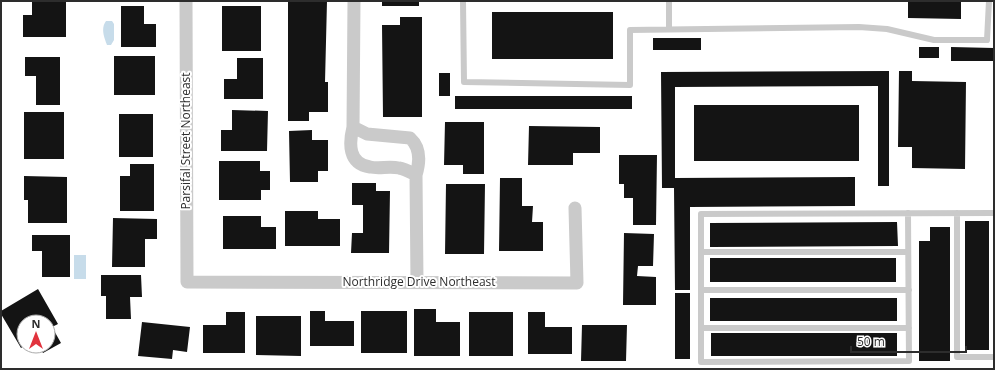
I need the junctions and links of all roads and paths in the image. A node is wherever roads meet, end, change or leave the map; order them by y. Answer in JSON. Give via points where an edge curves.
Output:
{"nodes":[{"id":1,"x":186,"y":1,"type":"edge"},
{"id":2,"x":354,"y":1,"type":"edge"},
{"id":3,"x":463,"y":1,"type":"edge"},
{"id":4,"x":669,"y":1,"type":"edge"},
{"id":5,"x":989,"y":1,"type":"edge"},
{"id":6,"x":669,"y":28,"type":"junction"},
{"id":7,"x":353,"y":127,"type":"junction"},
{"id":8,"x":416,"y":175,"type":"junction"},
{"id":9,"x":575,"y":208,"type":"dead end"},
{"id":10,"x":908,"y":214,"type":"junction"},
{"id":11,"x":957,"y":214,"type":"junction"},
{"id":12,"x":994,"y":214,"type":"edge"},
{"id":13,"x":701,"y":252,"type":"junction"},
{"id":14,"x":908,"y":252,"type":"junction"},
{"id":15,"x":187,"y":282,"type":"joint"},
{"id":16,"x":416,"y":282,"type":"junction"},
{"id":17,"x":701,"y":290,"type":"junction"},
{"id":18,"x":909,"y":290,"type":"junction"},
{"id":19,"x":701,"y":328,"type":"junction"},
{"id":20,"x":909,"y":328,"type":"junction"},
{"id":21,"x":994,"y":357,"type":"edge"}],
"edges":[{"from":1,"to":15,"type":"street","name":"Parsifal Street Northeast"},
{"from":2,"to":7,"type":"street"},
{"from":3,"to":6,"type":"lane","via":[[464,82],[630,85],[630,30]]},
{"from":4,"to":6,"type":"lane"},
{"from":5,"to":6,"type":"lane","via":[[987,40],[934,40],[887,29],[859,27]]},
{"from":7,"to":8,"type":"street","via":[[350,151],[358,162],[368,167],[397,168]]},
{"from":7,"to":8,"type":"street","via":[[376,136],[410,138],[417,144],[419,164]]},
{"from":8,"to":16,"type":"street"},
{"from":9,"to":16,"type":"street","name":"Northridge Drive Northeast","via":[[577,283]]},
{"from":10,"to":11,"type":"lane"},
{"from":10,"to":13,"type":"lane","via":[[701,214]]},
{"from":10,"to":14,"type":"lane"},
{"from":11,"to":12,"type":"lane"},
{"from":11,"to":21,"type":"lane","via":[[957,357]]},
{"from":13,"to":14,"type":"lane"},
{"from":13,"to":17,"type":"lane"},
{"from":14,"to":18,"type":"lane"},
{"from":15,"to":16,"type":"street","name":"Northridge Drive Northeast"},
{"from":17,"to":18,"type":"lane"},
{"from":17,"to":19,"type":"lane"},
{"from":18,"to":20,"type":"lane"},
{"from":19,"to":20,"type":"lane"},
{"from":19,"to":20,"type":"lane","via":[[701,362],[909,362]]}]}
